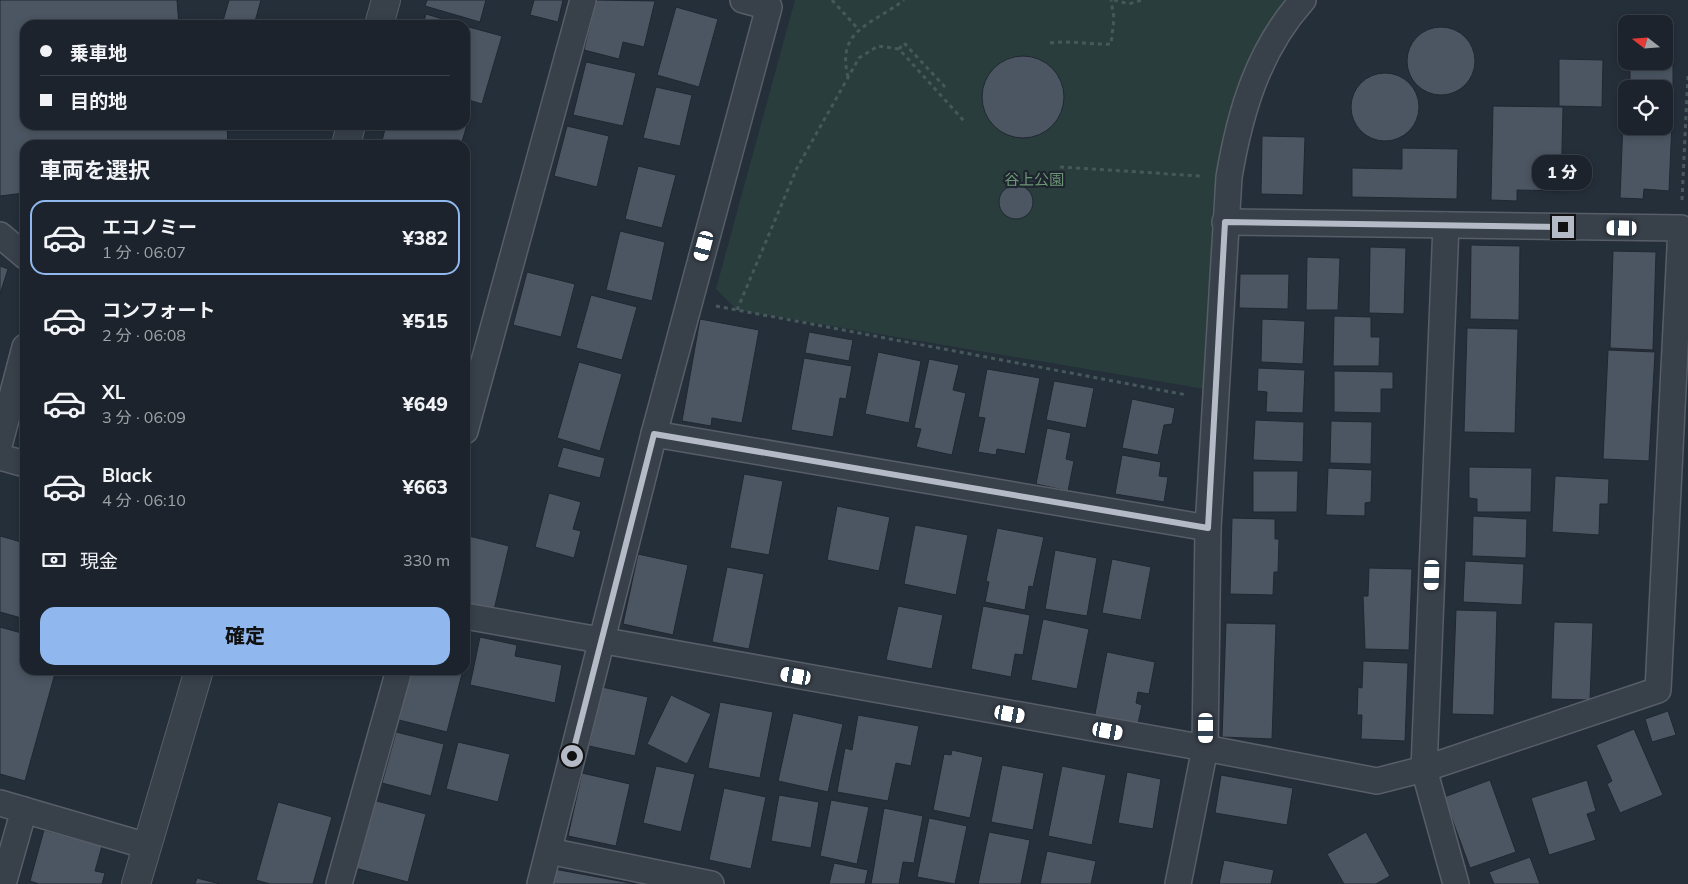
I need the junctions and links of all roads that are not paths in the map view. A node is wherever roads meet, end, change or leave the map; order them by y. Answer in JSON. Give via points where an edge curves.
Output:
{"nodes":[{"id":1,"x":386,"y":0,"type":"edge"},
{"id":2,"x":583,"y":0,"type":"edge"},
{"id":3,"x":743,"y":0,"type":"edge"},
{"id":4,"x":1303,"y":0,"type":"edge"},
{"id":5,"x":380,"y":20,"type":"edge"},
{"id":6,"x":1225,"y":222,"type":"junction"},
{"id":7,"x":1446,"y":225,"type":"junction"},
{"id":8,"x":0,"y":235,"type":"edge"},
{"id":9,"x":20,"y":252,"type":"edge"},
{"id":10,"x":20,"y":366,"type":"edge"},
{"id":11,"x":470,"y":412,"type":"edge"},
{"id":12,"x":654,"y":434,"type":"junction"},
{"id":13,"x":0,"y":442,"type":"edge"},
{"id":14,"x":0,"y":457,"type":"edge"},
{"id":15,"x":20,"y":463,"type":"edge"},
{"id":16,"x":1679,"y":487,"type":"edge"},
{"id":17,"x":1208,"y":528,"type":"junction"},
{"id":18,"x":470,"y":617,"type":"edge"},
{"id":19,"x":600,"y":641,"type":"junction"},
{"id":20,"x":198,"y":675,"type":"edge"},
{"id":21,"x":398,"y":675,"type":"edge"},
{"id":22,"x":1206,"y":748,"type":"junction"},
{"id":23,"x":1424,"y":769,"type":"junction"},
{"id":24,"x":0,"y":803,"type":"edge"},
{"id":25,"x":24,"y":810,"type":"junction"},
{"id":26,"x":147,"y":846,"type":"junction"},
{"id":27,"x":549,"y":851,"type":"junction"},
{"id":28,"x":2,"y":884,"type":"edge"},
{"id":29,"x":136,"y":884,"type":"edge"},
{"id":30,"x":339,"y":884,"type":"edge"},
{"id":31,"x":540,"y":884,"type":"edge"},
{"id":32,"x":711,"y":884,"type":"edge"},
{"id":33,"x":1178,"y":884,"type":"edge"},
{"id":34,"x":1456,"y":884,"type":"edge"}],
"edges":[{"from":1,"to":5,"type":"street"},
{"from":2,"to":11,"type":"street"},
{"from":3,"to":12,"type":"street","via":[[769,7]]},
{"from":4,"to":6,"type":"street","via":[[1290,14],[1249,89],[1237,134]]},
{"from":6,"to":7,"type":"street"},
{"from":6,"to":17,"type":"street"},
{"from":7,"to":16,"type":"street","via":[[1681,228]]},
{"from":7,"to":23,"type":"street"},
{"from":8,"to":9,"type":"street"},
{"from":10,"to":13,"type":"street"},
{"from":12,"to":17,"type":"street"},
{"from":12,"to":19,"type":"street"},
{"from":14,"to":15,"type":"street"},
{"from":16,"to":23,"type":"street","via":[[1658,690]]},
{"from":17,"to":22,"type":"street"},
{"from":18,"to":19,"type":"street"},
{"from":19,"to":22,"type":"street"},
{"from":19,"to":27,"type":"street"},
{"from":20,"to":26,"type":"street"},
{"from":21,"to":30,"type":"street"},
{"from":22,"to":23,"type":"street","via":[[1377,781]]},
{"from":22,"to":33,"type":"street"},
{"from":23,"to":34,"type":"street"},
{"from":24,"to":25,"type":"street"},
{"from":25,"to":26,"type":"street"},
{"from":25,"to":28,"type":"street"},
{"from":26,"to":29,"type":"street"},
{"from":27,"to":31,"type":"street"},
{"from":27,"to":32,"type":"street"}]}
